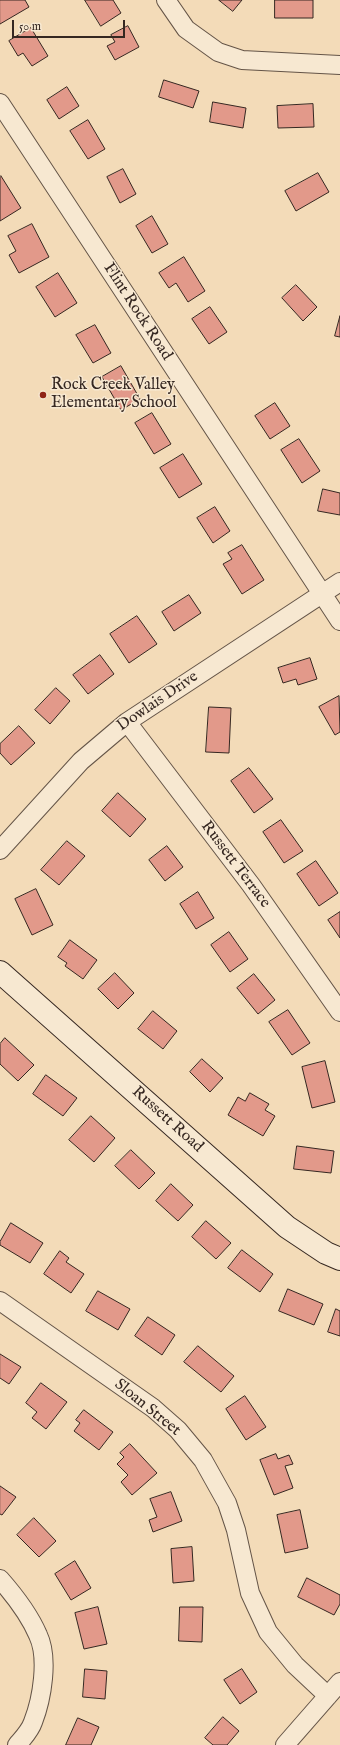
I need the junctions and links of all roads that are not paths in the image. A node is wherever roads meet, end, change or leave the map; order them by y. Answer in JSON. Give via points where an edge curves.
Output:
{"nodes":[{"id":1,"x":166,"y":0,"type":"edge"},
{"id":2,"x":340,"y":65,"type":"edge"},
{"id":3,"x":0,"y":103,"type":"edge"},
{"id":4,"x":340,"y":582,"type":"edge"},
{"id":5,"x":322,"y":594,"type":"junction"},
{"id":6,"x":340,"y":621,"type":"edge"},
{"id":7,"x":127,"y":722,"type":"junction"},
{"id":8,"x":0,"y":850,"type":"edge"},
{"id":9,"x":0,"y":972,"type":"edge"},
{"id":10,"x":340,"y":1012,"type":"edge"},
{"id":11,"x":340,"y":1260,"type":"edge"},
{"id":12,"x":0,"y":1302,"type":"edge"},
{"id":13,"x":0,"y":1579,"type":"edge"},
{"id":14,"x":340,"y":1682,"type":"edge"},
{"id":15,"x":328,"y":1696,"type":"junction"},
{"id":16,"x":17,"y":1745,"type":"edge"},
{"id":17,"x":285,"y":1745,"type":"edge"}],
"edges":[{"from":1,"to":2,"type":"street","via":[[186,29],[218,52],[242,60]]},
{"from":3,"to":5,"type":"street","name":"Flint Rock Road"},
{"from":4,"to":5,"type":"street","name":"Dowlais Drive"},
{"from":5,"to":6,"type":"street","name":"Flint Rock Road"},
{"from":5,"to":7,"type":"street","name":"Dowlais Drive"},
{"from":7,"to":8,"type":"street","name":"Dowlais Drive","via":[[81,761]]},
{"from":7,"to":10,"type":"street","name":"Russett Terrace","via":[[251,885]]},
{"from":9,"to":11,"type":"street","name":"Russett Road","via":[[287,1227]]},
{"from":12,"to":15,"type":"street","name":"Sloan Street","via":[[153,1408],[178,1430],[203,1460],[227,1503],[250,1592],[268,1632],[295,1664]]},
{"from":13,"to":16,"type":"street","via":[[18,1599],[39,1636],[43,1657],[42,1692],[33,1723]]},
{"from":14,"to":15,"type":"street"},
{"from":15,"to":17,"type":"street"}]}
